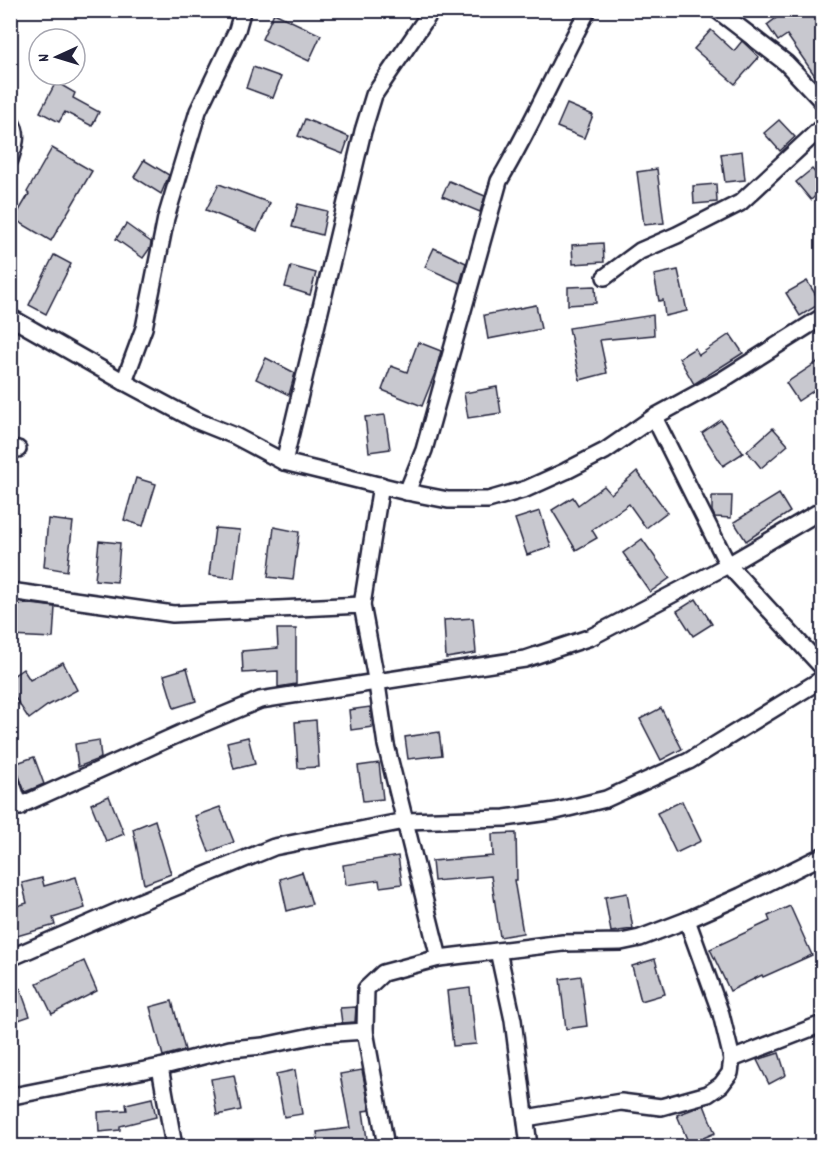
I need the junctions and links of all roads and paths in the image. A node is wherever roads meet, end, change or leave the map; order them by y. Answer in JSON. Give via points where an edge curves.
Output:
{"nodes":[{"id":1,"x":240,"y":10,"type":"edge"},
{"id":2,"x":432,"y":10,"type":"edge"},
{"id":3,"x":588,"y":10,"type":"edge"},
{"id":4,"x":717,"y":10,"type":"edge"},
{"id":5,"x":822,"y":101,"type":"edge"},
{"id":6,"x":10,"y":122,"type":"edge"},
{"id":7,"x":822,"y":127,"type":"edge"},
{"id":8,"x":10,"y":160,"type":"edge"},
{"id":9,"x":605,"y":277,"type":"dead end"},
{"id":10,"x":10,"y":317,"type":"edge"},
{"id":11,"x":822,"y":317,"type":"edge"},
{"id":12,"x":124,"y":382,"type":"junction"},
{"id":13,"x":654,"y":417,"type":"junction"},
{"id":14,"x":284,"y":462,"type":"junction"},
{"id":15,"x":381,"y":485,"type":"junction"},
{"id":16,"x":407,"y":492,"type":"junction"},
{"id":17,"x":822,"y":510,"type":"edge"},
{"id":18,"x":728,"y":565,"type":"junction"},
{"id":19,"x":10,"y":591,"type":"edge"},
{"id":20,"x":362,"y":604,"type":"junction"},
{"id":21,"x":822,"y":667,"type":"edge"},
{"id":22,"x":822,"y":679,"type":"edge"},
{"id":23,"x":377,"y":684,"type":"junction"},
{"id":24,"x":10,"y":778,"type":"edge"},
{"id":25,"x":15,"y":808,"type":"edge"},
{"id":26,"x":405,"y":821,"type":"junction"},
{"id":27,"x":822,"y":856,"type":"edge"},
{"id":28,"x":687,"y":920,"type":"junction"},
{"id":29,"x":498,"y":951,"type":"junction"},
{"id":30,"x":10,"y":958,"type":"edge"},
{"id":31,"x":439,"y":958,"type":"junction"},
{"id":32,"x":822,"y":1024,"type":"edge"},
{"id":33,"x":365,"y":1031,"type":"junction"},
{"id":34,"x":732,"y":1059,"type":"junction"},
{"id":35,"x":160,"y":1067,"type":"junction"},
{"id":36,"x":10,"y":1094,"type":"edge"},
{"id":37,"x":526,"y":1118,"type":"junction"},
{"id":38,"x":174,"y":1146,"type":"edge"},
{"id":39,"x":386,"y":1146,"type":"edge"},
{"id":40,"x":529,"y":1146,"type":"edge"}],
"edges":[{"from":1,"to":12,"type":"street","via":[[237,30],[198,111],[166,218],[144,328]]},
{"from":2,"to":14,"type":"street","via":[[374,95]]},
{"from":3,"to":16,"type":"street","via":[[499,181],[427,441]]},
{"from":4,"to":5,"type":"street","via":[[786,63]]},
{"from":6,"to":8,"type":"street","via":[[16,137]]},
{"from":7,"to":9,"type":"street","via":[[740,203],[640,251]]},
{"from":10,"to":12,"type":"street"},
{"from":11,"to":13,"type":"street"},
{"from":12,"to":14,"type":"street"},
{"from":13,"to":16,"type":"street","via":[[605,451],[526,489],[488,500],[448,500]]},
{"from":13,"to":18,"type":"street"},
{"from":14,"to":15,"type":"street"},
{"from":15,"to":16,"type":"street"},
{"from":15,"to":20,"type":"street"},
{"from":17,"to":18,"type":"street"},
{"from":18,"to":21,"type":"street"},
{"from":18,"to":23,"type":"street","via":[[591,637],[525,659]]},
{"from":19,"to":20,"type":"street","via":[[172,614]]},
{"from":20,"to":23,"type":"street"},
{"from":22,"to":26,"type":"street","via":[[689,761],[606,799],[505,818]]},
{"from":23,"to":25,"type":"street","via":[[261,700]]},
{"from":23,"to":26,"type":"street","via":[[386,745]]},
{"from":24,"to":25,"type":"street"},
{"from":26,"to":30,"type":"street","via":[[274,847]]},
{"from":26,"to":31,"type":"street"},
{"from":27,"to":28,"type":"street"},
{"from":28,"to":29,"type":"street","via":[[621,942],[563,943]]},
{"from":28,"to":34,"type":"street","via":[[721,1014]]},
{"from":29,"to":31,"type":"street"},
{"from":29,"to":37,"type":"street","via":[[513,1020]]},
{"from":31,"to":33,"type":"street","via":[[383,973],[373,981],[366,988]]},
{"from":32,"to":34,"type":"street"},
{"from":33,"to":35,"type":"street","via":[[230,1049]]},
{"from":33,"to":39,"type":"street"},
{"from":34,"to":37,"type":"street","via":[[730,1073],[708,1094],[661,1107],[621,1102]]},
{"from":35,"to":36,"type":"street"},
{"from":35,"to":38,"type":"street"},
{"from":37,"to":40,"type":"street"}]}
